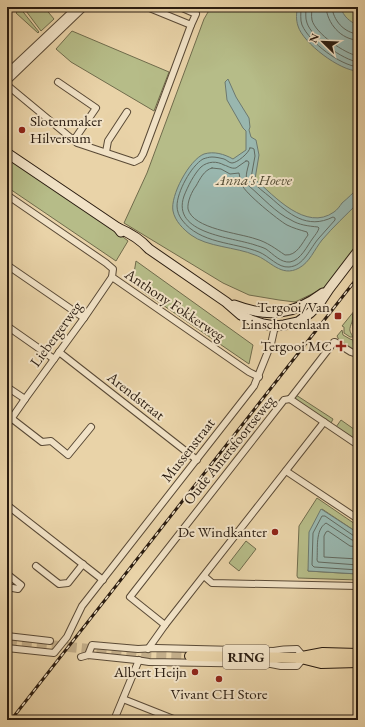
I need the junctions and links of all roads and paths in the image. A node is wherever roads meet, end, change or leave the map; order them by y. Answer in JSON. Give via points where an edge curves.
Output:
{"nodes":[{"id":1,"x":77,"y":7,"type":"edge"},
{"id":2,"x":84,"y":7,"type":"edge"},
{"id":3,"x":148,"y":7,"type":"edge"},
{"id":4,"x":180,"y":7,"type":"edge"},
{"id":5,"x":192,"y":25,"type":"junction"},
{"id":6,"x":7,"y":77,"type":"edge"},
{"id":7,"x":58,"y":82,"type":"dead end"},
{"id":8,"x":7,"y":85,"type":"edge"},
{"id":9,"x":127,"y":112,"type":"dead end"},
{"id":10,"x":74,"y":140,"type":"junction"},
{"id":11,"x":106,"y":152,"type":"junction"},
{"id":12,"x":7,"y":153,"type":"edge"},
{"id":13,"x":7,"y":194,"type":"edge"},
{"id":14,"x":358,"y":251,"type":"edge"},
{"id":15,"x":7,"y":266,"type":"edge"},
{"id":16,"x":112,"y":277,"type":"junction"},
{"id":17,"x":329,"y":289,"type":"junction"},
{"id":18,"x":226,"y":302,"type":"junction"},
{"id":19,"x":284,"y":312,"type":"junction"},
{"id":20,"x":358,"y":312,"type":"edge"},
{"id":21,"x":265,"y":313,"type":"junction"},
{"id":22,"x":84,"y":318,"type":"junction"},
{"id":23,"x":263,"y":324,"type":"junction"},
{"id":24,"x":7,"y":326,"type":"edge"},
{"id":25,"x":280,"y":326,"type":"junction"},
{"id":26,"x":59,"y":352,"type":"junction"},
{"id":27,"x":358,"y":355,"type":"edge"},
{"id":28,"x":54,"y":359,"type":"junction"},
{"id":29,"x":259,"y":376,"type":"junction"},
{"id":30,"x":7,"y":387,"type":"edge"},
{"id":31,"x":24,"y":399,"type":"junction"},
{"id":32,"x":290,"y":399,"type":"junction"},
{"id":33,"x":11,"y":418,"type":"junction"},
{"id":34,"x":324,"y":422,"type":"junction"},
{"id":35,"x":7,"y":425,"type":"edge"},
{"id":36,"x":91,"y":427,"type":"dead end"},
{"id":37,"x":358,"y":445,"type":"edge"},
{"id":38,"x":197,"y":460,"type":"junction"},
{"id":39,"x":286,"y":471,"type":"junction"},
{"id":40,"x":7,"y":505,"type":"edge"},
{"id":41,"x":358,"y":519,"type":"edge"},
{"id":42,"x":83,"y":564,"type":"junction"},
{"id":43,"x":36,"y":566,"type":"dead end"},
{"id":44,"x":7,"y":574,"type":"edge"},
{"id":45,"x":204,"y":576,"type":"junction"},
{"id":46,"x":103,"y":580,"type":"junction"},
{"id":47,"x":358,"y":586,"type":"edge"},
{"id":48,"x":7,"y":587,"type":"edge"},
{"id":49,"x":165,"y":625,"type":"junction"},
{"id":50,"x":7,"y":636,"type":"edge"},
{"id":51,"x":50,"y":641,"type":"dead end"},
{"id":52,"x":7,"y":648,"type":"edge"},
{"id":53,"x":167,"y":648,"type":"junction"},
{"id":54,"x":148,"y":649,"type":"junction"},
{"id":55,"x":88,"y":654,"type":"junction"},
{"id":56,"x":358,"y":654,"type":"edge"},
{"id":57,"x":190,"y":656,"type":"tunnel mouth"},
{"id":58,"x":81,"y":657,"type":"dead end"},
{"id":59,"x":303,"y":658,"type":"junction"},
{"id":60,"x":139,"y":660,"type":"junction"},
{"id":61,"x":167,"y":662,"type":"junction"},
{"id":62,"x":358,"y":662,"type":"edge"},
{"id":63,"x":123,"y":699,"type":"junction"},
{"id":64,"x":114,"y":720,"type":"edge"},
{"id":65,"x":175,"y":720,"type":"edge"}],
"edges":[{"from":1,"to":6,"type":"street"},
{"from":2,"to":6,"type":"street"},
{"from":3,"to":5,"type":"street"},
{"from":4,"to":5,"type":"street","via":[[196,14]]},
{"from":5,"to":11,"type":"street","via":[[140,159],[134,162]]},
{"from":7,"to":10,"type":"street","via":[[96,108]]},
{"from":8,"to":10,"type":"street"},
{"from":9,"to":11,"type":"street","via":[[108,141]]},
{"from":10,"to":11,"type":"street"},
{"from":12,"to":18,"type":"main road","via":[[118,228],[138,245],[149,249]]},
{"from":13,"to":16,"type":"street","name":"Anthony Fokkerweg","via":[[106,263],[113,270]]},
{"from":14,"to":17,"type":"main road"},
{"from":15,"to":22,"type":"street"},
{"from":16,"to":22,"type":"street","name":"Liebergerweg"},
{"from":16,"to":29,"type":"street","name":"Anthony Fokkerweg"},
{"from":17,"to":19,"type":"main road","via":[[305,305]]},
{"from":17,"to":25,"type":"main road","via":[[310,313],[298,322]]},
{"from":18,"to":21,"type":"main road"},
{"from":18,"to":23,"type":"main road","via":[[241,315]]},
{"from":19,"to":21,"type":"main road"},
{"from":19,"to":25,"type":"main road","via":[[289,317],[288,321]]},
{"from":20,"to":27,"type":"street"},
{"from":21,"to":23,"type":"main road","via":[[261,320]]},
{"from":22,"to":26,"type":"street","name":"Liebergerweg"},
{"from":23,"to":25,"type":"main road"},
{"from":24,"to":28,"type":"street"},
{"from":25,"to":29,"type":"street","name":"Mussenstraat"},
{"from":26,"to":28,"type":"street","name":"Liebergerweg"},
{"from":26,"to":38,"type":"street","name":"Arendstraat"},
{"from":27,"to":32,"type":"street","via":[[334,342]]},
{"from":28,"to":31,"type":"street","name":"Liebergerweg"},
{"from":29,"to":38,"type":"street","name":"Mussenstraat"},
{"from":30,"to":31,"type":"street"},
{"from":31,"to":33,"type":"street","name":"Liebergerweg"},
{"from":32,"to":34,"type":"street"},
{"from":32,"to":49,"type":"street","name":"Oude Amersfoortseweg","via":[[284,400],[130,597]]},
{"from":33,"to":35,"type":"street","name":"Liebergerweg"},
{"from":33,"to":36,"type":"street","via":[[42,442],[51,441],[68,455]]},
{"from":34,"to":37,"type":"street"},
{"from":34,"to":39,"type":"street"},
{"from":38,"to":46,"type":"street","name":"Mussenstraat"},
{"from":39,"to":41,"type":"street"},
{"from":39,"to":45,"type":"street"},
{"from":40,"to":42,"type":"street"},
{"from":42,"to":43,"type":"street","via":[[68,584],[59,584]]},
{"from":42,"to":46,"type":"street"},
{"from":44,"to":48,"type":"street","via":[[21,585],[18,589]]},
{"from":45,"to":47,"type":"street","via":[[212,583]]},
{"from":45,"to":49,"type":"street"},
{"from":46,"to":52,"type":"street","name":"Mussenstraat","via":[[82,606],[67,637],[54,653]]},
{"from":49,"to":54,"type":"street"},
{"from":50,"to":51,"type":"street"},
{"from":53,"to":54,"type":"street"},
{"from":53,"to":59,"type":"street","via":[[298,649]]},
{"from":53,"to":61,"type":"street"},
{"from":54,"to":55,"type":"street","via":[[92,644]]},
{"from":55,"to":58,"type":"street"},
{"from":55,"to":60,"type":"street"},
{"from":56,"to":59,"type":"main road","number":"RING","via":[[323,653]]},
{"from":57,"to":59,"type":"main road","number":"RING"},
{"from":59,"to":61,"type":"street","via":[[297,666]]},
{"from":59,"to":62,"type":"main road","number":"RING","via":[[321,663]]},
{"from":60,"to":61,"type":"street"},
{"from":60,"to":63,"type":"street"},
{"from":63,"to":64,"type":"street"},
{"from":63,"to":65,"type":"street"}]}
